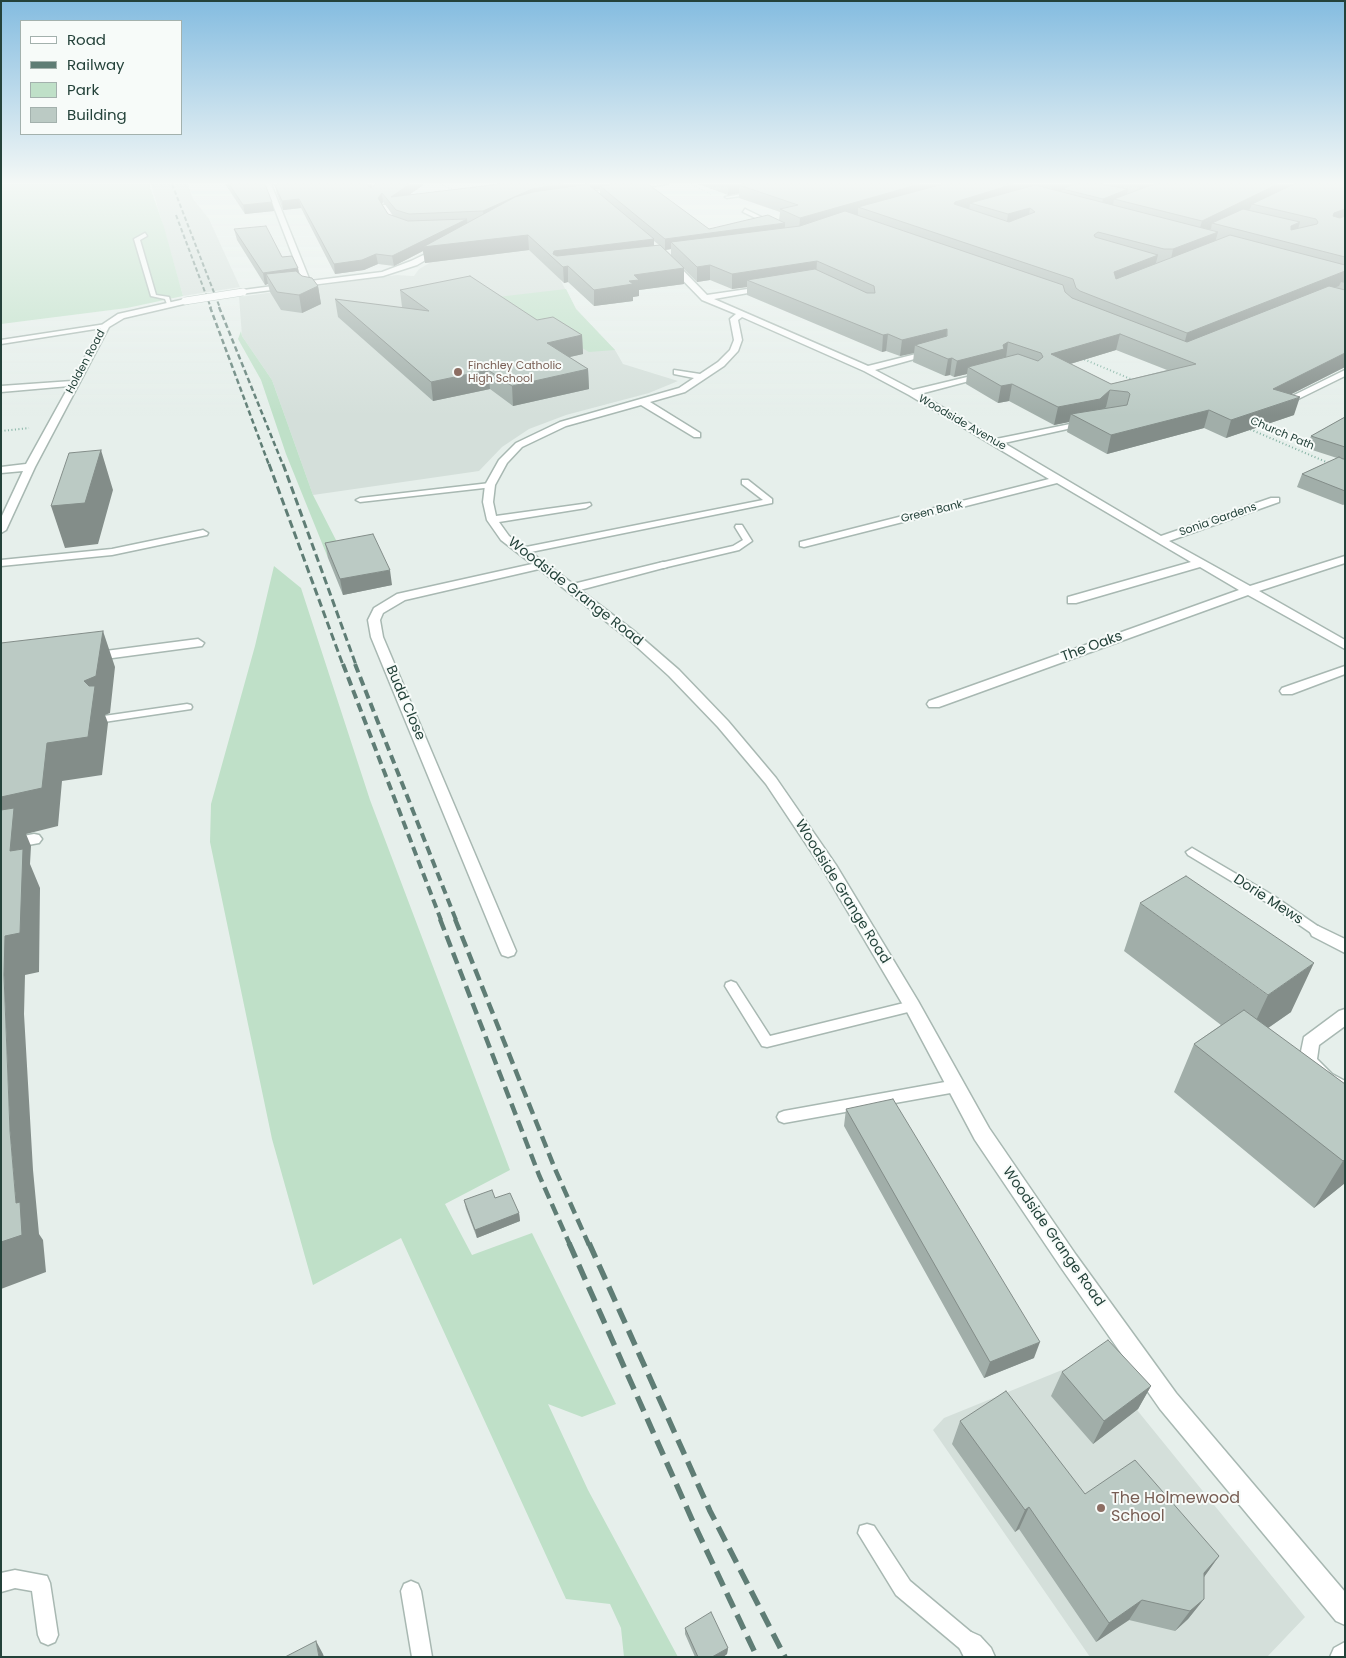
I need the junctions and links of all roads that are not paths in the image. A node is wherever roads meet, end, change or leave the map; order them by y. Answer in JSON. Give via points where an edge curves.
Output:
{"nodes":[{"id":1,"x":143,"y":261,"type":"edge"},
{"id":2,"x":296,"y":261,"type":"edge"},
{"id":3,"x":417,"y":261,"type":"edge"},
{"id":4,"x":669,"y":261,"type":"edge"},
{"id":5,"x":305,"y":286,"type":"junction"},
{"id":6,"x":778,"y":286,"type":"edge"},
{"id":7,"x":705,"y":298,"type":"junction"},
{"id":8,"x":169,"y":304,"type":"junction"},
{"id":9,"x":742,"y":314,"type":"junction"},
{"id":10,"x":106,"y":326,"type":"junction"},
{"id":11,"x":1,"y":342,"type":"edge"},
{"id":12,"x":941,"y":349,"type":"edge"},
{"id":13,"x":866,"y":369,"type":"junction"},
{"id":14,"x":678,"y":372,"type":"dead end"},
{"id":15,"x":995,"y":372,"type":"edge"},
{"id":16,"x":1345,"y":373,"type":"edge"},
{"id":17,"x":703,"y":377,"type":"junction"},
{"id":18,"x":76,"y":383,"type":"junction"},
{"id":19,"x":1,"y":389,"type":"edge"},
{"id":20,"x":912,"y":393,"type":"junction"},
{"id":21,"x":643,"y":402,"type":"junction"},
{"id":22,"x":1282,"y":403,"type":"edge"},
{"id":23,"x":1100,"y":420,"type":"edge"},
{"id":24,"x":697,"y":435,"type":"dead end"},
{"id":25,"x":996,"y":442,"type":"junction"},
{"id":26,"x":30,"y":467,"type":"junction"},
{"id":27,"x":1,"y":470,"type":"edge"},
{"id":28,"x":1060,"y":479,"type":"junction"},
{"id":29,"x":745,"y":482,"type":"dead end"},
{"id":30,"x":490,"y":485,"type":"junction"},
{"id":31,"x":360,"y":500,"type":"dead end"},
{"id":32,"x":1275,"y":500,"type":"dead end"},
{"id":33,"x":586,"y":505,"type":"dead end"},
{"id":34,"x":492,"y":520,"type":"junction"},
{"id":35,"x":739,"y":527,"type":"dead end"},
{"id":36,"x":1,"y":530,"type":"edge"},
{"id":37,"x":203,"y":533,"type":"dead end"},
{"id":38,"x":1160,"y":540,"type":"junction"},
{"id":39,"x":804,"y":544,"type":"dead end"},
{"id":40,"x":521,"y":551,"type":"junction"},
{"id":41,"x":1345,"y":559,"type":"edge"},
{"id":42,"x":1,"y":563,"type":"edge"},
{"id":43,"x":1202,"y":563,"type":"junction"},
{"id":44,"x":663,"y":565,"type":"joint"},
{"id":45,"x":539,"y":566,"type":"junction"},
{"id":46,"x":572,"y":588,"type":"junction"},
{"id":47,"x":1250,"y":590,"type":"junction"},
{"id":48,"x":1072,"y":600,"type":"dead end"},
{"id":49,"x":198,"y":643,"type":"dead end"},
{"id":50,"x":1345,"y":645,"type":"edge"},
{"id":51,"x":80,"y":658,"type":"edge"},
{"id":52,"x":1345,"y":670,"type":"edge"},
{"id":53,"x":1287,"y":691,"type":"dead end"},
{"id":54,"x":934,"y":704,"type":"dead end"},
{"id":55,"x":187,"y":707,"type":"dead end"},
{"id":56,"x":104,"y":719,"type":"dead end"},
{"id":57,"x":34,"y":839,"type":"dead end"},
{"id":58,"x":1,"y":846,"type":"edge"},
{"id":59,"x":1192,"y":852,"type":"dead end"},
{"id":60,"x":1318,"y":932,"type":"joint"},
{"id":61,"x":1345,"y":947,"type":"edge"},
{"id":62,"x":508,"y":951,"type":"dead end"},
{"id":63,"x":731,"y":986,"type":"dead end"},
{"id":64,"x":912,"y":1006,"type":"junction"},
{"id":65,"x":1345,"y":1016,"type":"edge"},
{"id":66,"x":956,"y":1086,"type":"junction"},
{"id":67,"x":1345,"y":1090,"type":"edge"},
{"id":68,"x":784,"y":1117,"type":"dead end"},
{"id":69,"x":867,"y":1533,"type":"dead end"},
{"id":70,"x":1,"y":1583,"type":"edge"},
{"id":71,"x":411,"y":1591,"type":"dead end"},
{"id":72,"x":1345,"y":1612,"type":"edge"},
{"id":73,"x":48,"y":1636,"type":"dead end"},
{"id":74,"x":977,"y":1651,"type":"edge"},
{"id":75,"x":422,"y":1657,"type":"edge"}],
"edges":[{"from":1,"to":8,"type":"lane","via":[[154,296],[167,298]]},
{"from":2,"to":5,"type":"street"},
{"from":3,"to":5,"type":"street","name":"Holden Road","via":[[394,271]]},
{"from":4,"to":7,"type":"street","name":"Woodside Avenue"},
{"from":5,"to":8,"type":"street","name":"Holden Road","bridge":true},
{"from":6,"to":7,"type":"street"},
{"from":7,"to":9,"type":"street","name":"Woodside Avenue"},
{"from":8,"to":10,"type":"street","name":"Holden Road","via":[[121,316]]},
{"from":9,"to":13,"type":"street","name":"Woodside Avenue"},
{"from":9,"to":17,"type":"street","name":"Woodside Grange Road","via":[[734,319],[738,340],[734,351]]},
{"from":10,"to":11,"type":"lane"},
{"from":10,"to":18,"type":"street","name":"Holden Road"},
{"from":12,"to":13,"type":"street"},
{"from":13,"to":20,"type":"street","name":"Woodside Avenue"},
{"from":14,"to":17,"type":"street"},
{"from":15,"to":20,"type":"street"},
{"from":16,"to":22,"type":"street"},
{"from":17,"to":21,"type":"street","name":"Woodside Grange Road","via":[[682,390]]},
{"from":18,"to":19,"type":"street"},
{"from":18,"to":26,"type":"street","name":"Holden Road"},
{"from":20,"to":25,"type":"street","name":"Woodside Avenue"},
{"from":21,"to":24,"type":"street"},
{"from":21,"to":30,"type":"street","name":"Woodside Grange Road","via":[[563,424],[518,445],[503,462]]},
{"from":23,"to":25,"type":"street"},
{"from":25,"to":28,"type":"street","name":"Woodside Avenue"},
{"from":26,"to":27,"type":"street"},
{"from":26,"to":36,"type":"street","name":"Holden Road"},
{"from":28,"to":38,"type":"street","name":"Woodside Avenue"},
{"from":28,"to":39,"type":"street","name":"Green Bank"},
{"from":29,"to":40,"type":"lane","via":[[769,501],[564,543],[543,544]]},
{"from":30,"to":31,"type":"lane"},
{"from":30,"to":34,"type":"street","name":"Woodside Grange Road","via":[[488,502]]},
{"from":32,"to":38,"type":"street","name":"Sonia Gardens"},
{"from":33,"to":34,"type":"street"},
{"from":34,"to":40,"type":"street","name":"Woodside Grange Road","via":[[504,538]]},
{"from":35,"to":44,"type":"lane","via":[[748,541],[736,548]]},
{"from":37,"to":42,"type":"street","via":[[112,552]]},
{"from":38,"to":43,"type":"street","name":"Woodside Avenue"},
{"from":40,"to":45,"type":"street","name":"Woodside Grange Road"},
{"from":41,"to":47,"type":"street","name":"The Oaks"},
{"from":43,"to":47,"type":"street","name":"Woodside Avenue"},
{"from":43,"to":48,"type":"street"},
{"from":44,"to":46,"type":"street"},
{"from":45,"to":46,"type":"street","name":"Woodside Grange Road"},
{"from":45,"to":62,"type":"street","name":"Budd Close","via":[[401,597],[378,610],[374,620],[377,637]]},
{"from":46,"to":64,"type":"street","name":"Woodside Grange Road","via":[[674,673],[771,781],[828,865]]},
{"from":47,"to":50,"type":"street","name":"Woodside Avenue"},
{"from":47,"to":54,"type":"street","name":"The Oaks"},
{"from":49,"to":51,"type":"street"},
{"from":52,"to":53,"type":"street"},
{"from":55,"to":56,"type":"lane"},
{"from":57,"to":58,"type":"street"},
{"from":59,"to":60,"type":"lane","name":"Dorie Mews"},
{"from":60,"to":61,"type":"street","name":"Dorie Mews"},
{"from":63,"to":64,"type":"lane","via":[[767,1042]]},
{"from":64,"to":66,"type":"street","name":"Woodside Grange Road"},
{"from":65,"to":67,"type":"street","via":[[1310,1042],[1308,1060],[1325,1079]]},
{"from":66,"to":68,"type":"lane"},
{"from":66,"to":72,"type":"street","name":"Woodside Grange Road","via":[[982,1134],[1168,1402]]},
{"from":69,"to":74,"type":"lane","via":[[903,1588]]},
{"from":70,"to":73,"type":"lane","via":[[15,1579],[40,1583]]},
{"from":71,"to":75,"type":"lane"}]}
